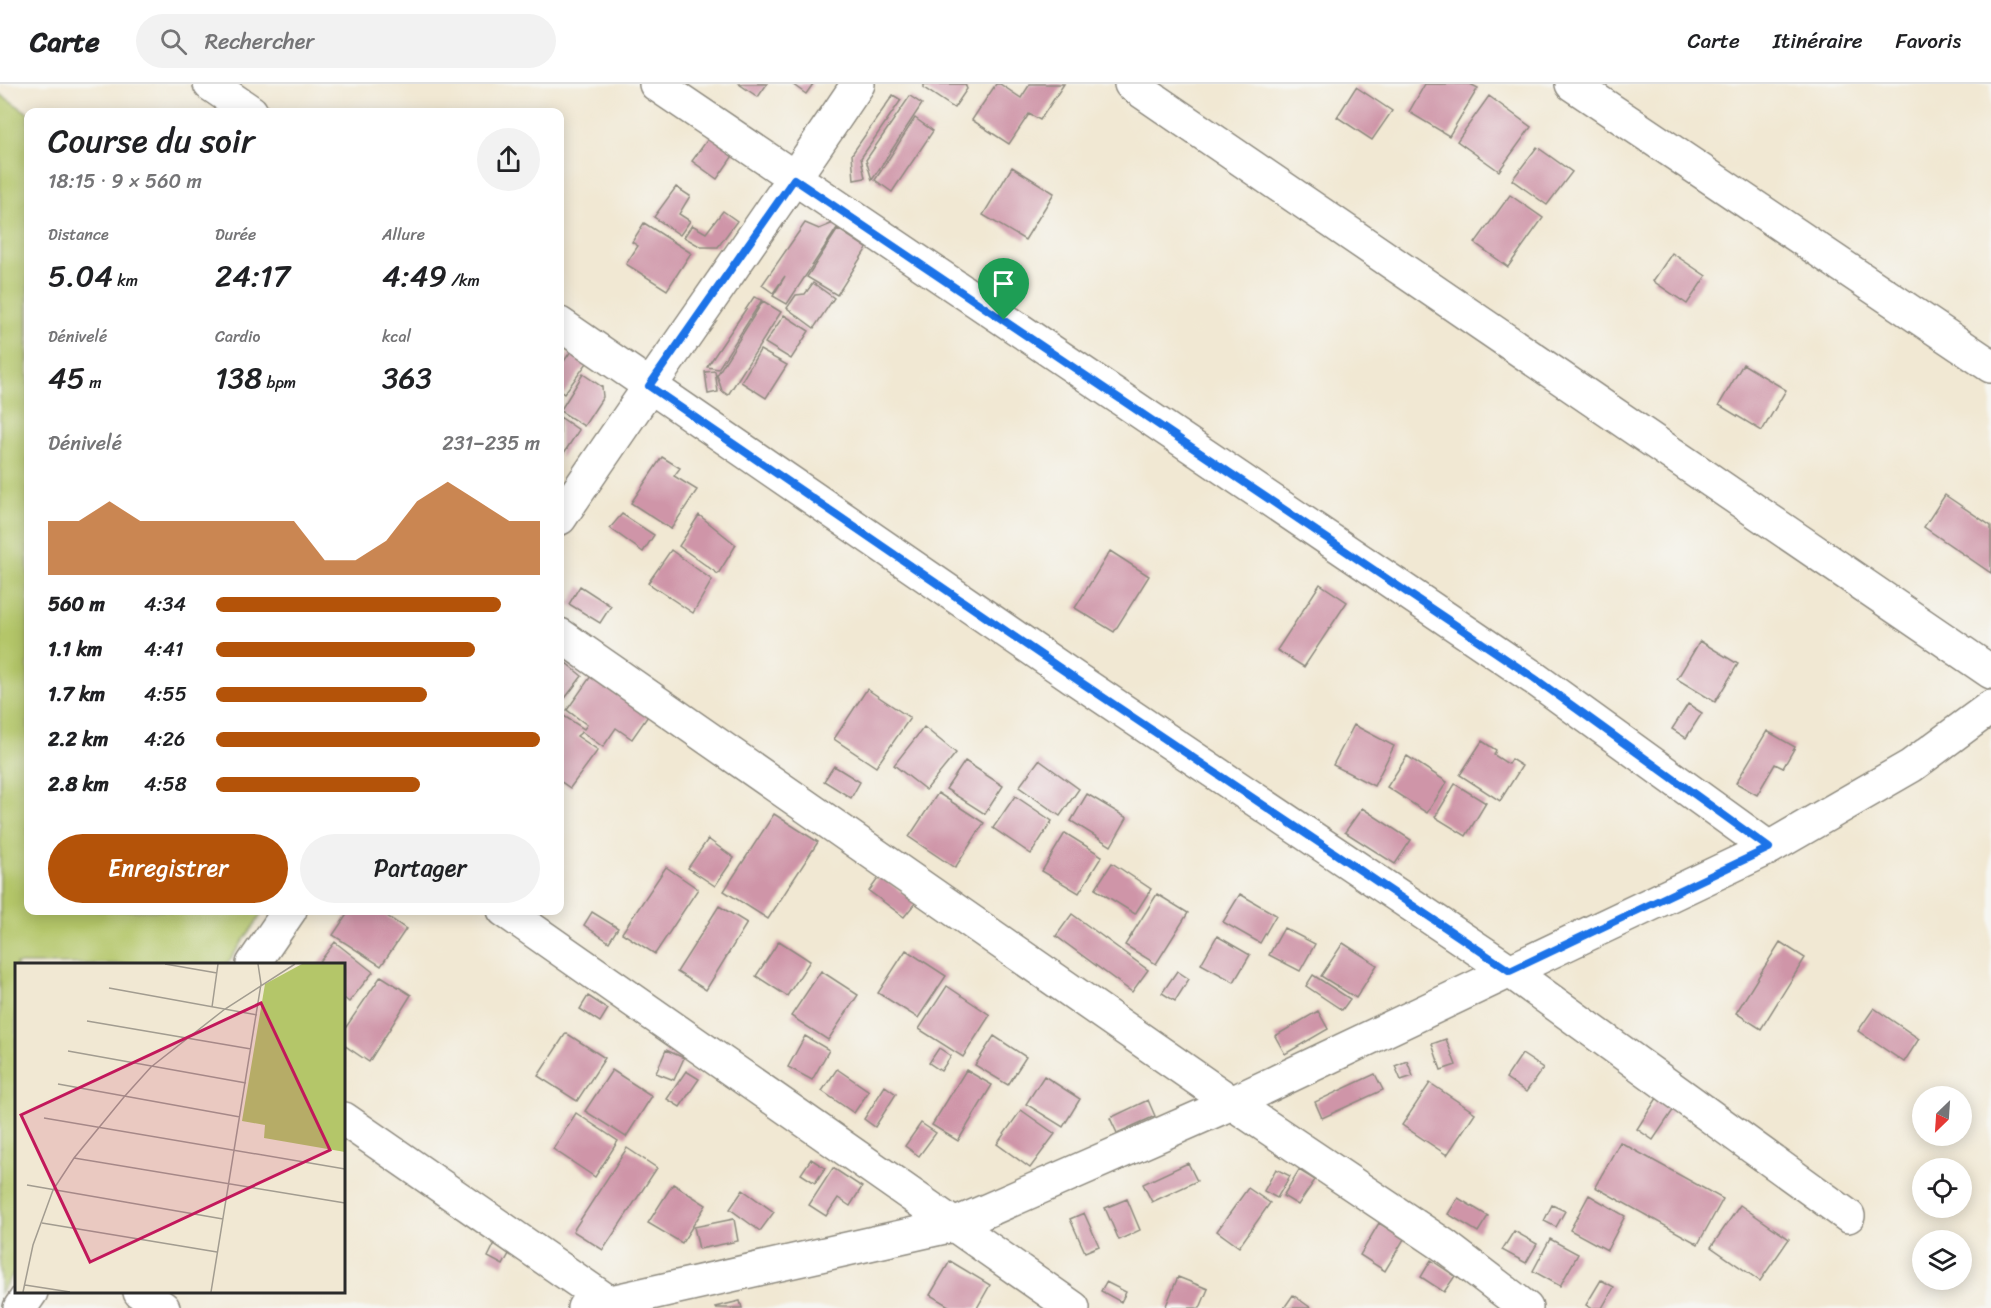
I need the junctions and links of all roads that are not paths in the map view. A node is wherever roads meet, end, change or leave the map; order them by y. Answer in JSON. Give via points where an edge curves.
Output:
{"nodes":[{"id":1,"x":210,"y":84,"type":"edge"},
{"id":2,"x":656,"y":84,"type":"edge"},
{"id":3,"x":858,"y":84,"type":"edge"},
{"id":4,"x":1131,"y":84,"type":"edge"},
{"id":5,"x":1572,"y":84,"type":"edge"},
{"id":6,"x":245,"y":108,"type":"edge"},
{"id":7,"x":794,"y":179,"type":"junction"},
{"id":8,"x":564,"y":327,"type":"edge"},
{"id":9,"x":1991,"y":366,"type":"edge"},
{"id":10,"x":649,"y":386,"type":"junction"},
{"id":11,"x":564,"y":512,"type":"edge"},
{"id":12,"x":564,"y":638,"type":"edge"},
{"id":13,"x":1991,"y":672,"type":"edge"},
{"id":14,"x":1991,"y":707,"type":"edge"},
{"id":15,"x":1769,"y":848,"type":"junction"},
{"id":16,"x":287,"y":915,"type":"edge"},
{"id":17,"x":511,"y":915,"type":"edge"},
{"id":18,"x":254,"y":963,"type":"edge"},
{"id":19,"x":1510,"y":971,"type":"junction"},
{"id":20,"x":1232,"y":1103,"type":"junction"},
{"id":21,"x":345,"y":1120,"type":"edge"},
{"id":22,"x":1848,"y":1216,"type":"dead end"},
{"id":23,"x":954,"y":1225,"type":"junction"},
{"id":24,"x":30,"y":1293,"type":"edge"},
{"id":25,"x":141,"y":1293,"type":"edge"},
{"id":26,"x":603,"y":1306,"type":"edge"},
{"id":27,"x":20,"y":1308,"type":"edge"},
{"id":28,"x":163,"y":1308,"type":"edge"},
{"id":29,"x":1073,"y":1308,"type":"edge"},
{"id":30,"x":1526,"y":1308,"type":"edge"}],
"edges":[{"from":1,"to":6,"type":"street"},
{"from":2,"to":7,"type":"street"},
{"from":3,"to":7,"type":"street"},
{"from":4,"to":13,"type":"street"},
{"from":5,"to":9,"type":"street"},
{"from":7,"to":10,"type":"street"},
{"from":7,"to":15,"type":"street","via":[[1534,678]]},
{"from":8,"to":10,"type":"street"},
{"from":10,"to":11,"type":"street"},
{"from":10,"to":19,"type":"street"},
{"from":12,"to":20,"type":"street"},
{"from":14,"to":15,"type":"street","via":[[1911,766]]},
{"from":15,"to":19,"type":"street"},
{"from":16,"to":18,"type":"street"},
{"from":17,"to":23,"type":"street"},
{"from":19,"to":20,"type":"street"},
{"from":19,"to":22,"type":"street"},
{"from":20,"to":23,"type":"street"},
{"from":20,"to":30,"type":"street","via":[[1445,1246]]},
{"from":21,"to":26,"type":"street"},
{"from":23,"to":26,"type":"street"},
{"from":23,"to":29,"type":"street"},
{"from":24,"to":27,"type":"street"},
{"from":25,"to":28,"type":"street"}]}
